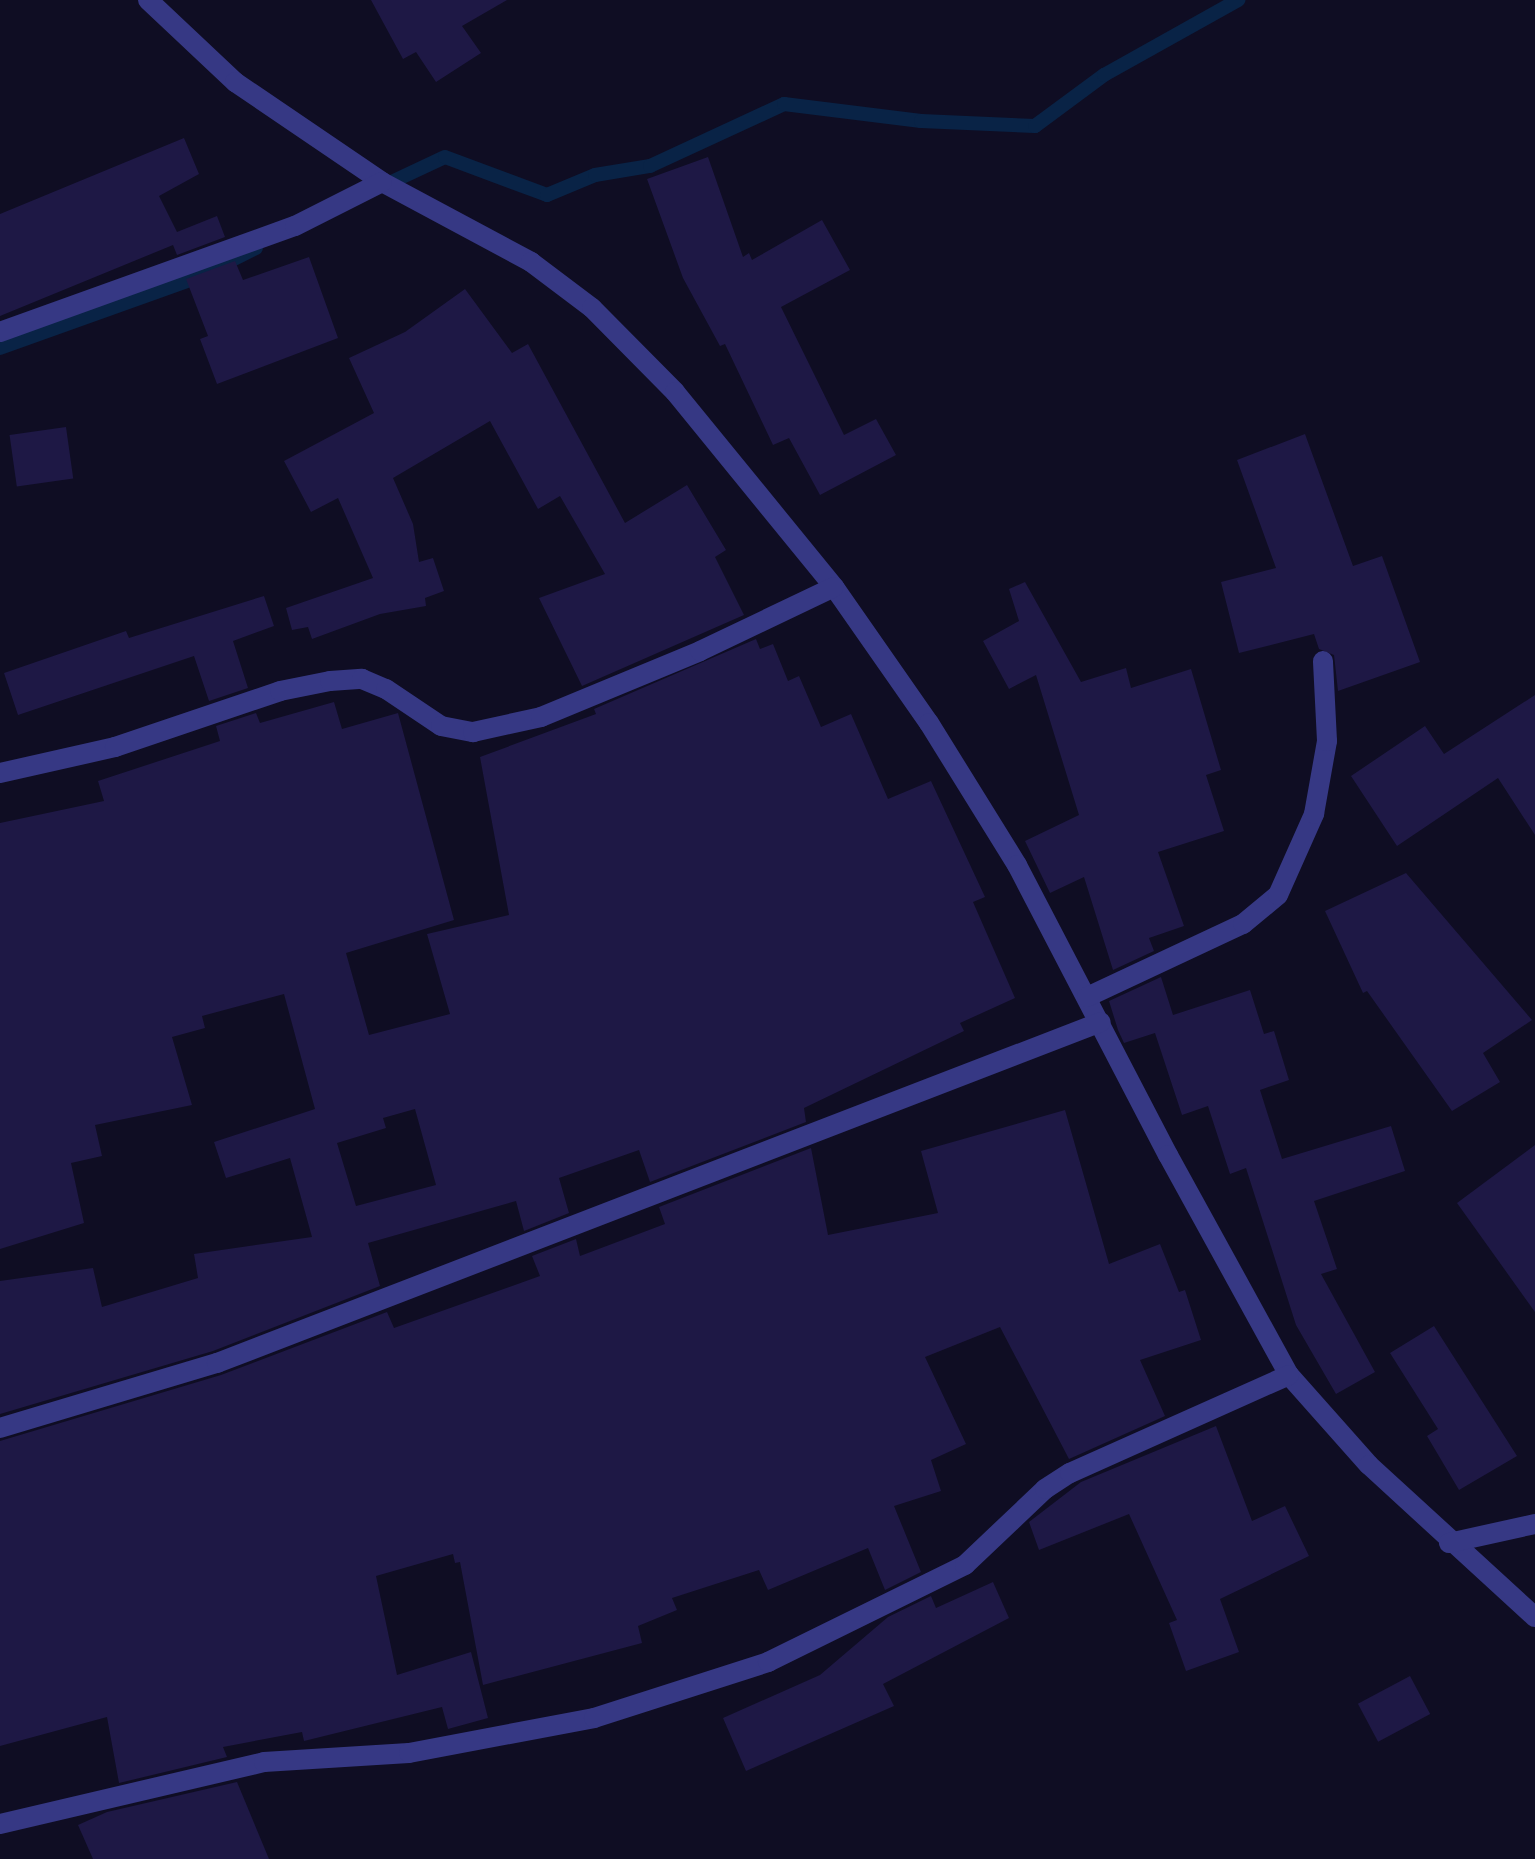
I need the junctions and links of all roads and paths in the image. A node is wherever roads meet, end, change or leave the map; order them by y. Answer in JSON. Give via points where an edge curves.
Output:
{"nodes":[{"id":1,"x":148,"y":0,"type":"edge"},
{"id":2,"x":382,"y":182,"type":"junction"},
{"id":3,"x":0,"y":332,"type":"edge"},
{"id":4,"x":834,"y":587,"type":"junction"},
{"id":5,"x":1323,"y":661,"type":"dead end"},
{"id":6,"x":0,"y":773,"type":"edge"},
{"id":7,"x":1087,"y":997,"type":"junction"},
{"id":8,"x":1101,"y":1022,"type":"junction"},
{"id":9,"x":1289,"y":1375,"type":"junction"},
{"id":10,"x":0,"y":1428,"type":"edge"},
{"id":11,"x":1535,"y":1524,"type":"edge"},
{"id":12,"x":1449,"y":1543,"type":"junction"},
{"id":13,"x":1535,"y":1617,"type":"edge"},
{"id":14,"x":0,"y":1824,"type":"edge"}],
"edges":[{"from":1,"to":2,"type":"street","via":[[235,82]]},
{"from":2,"to":3,"type":"street","via":[[295,226]]},
{"from":2,"to":4,"type":"street","via":[[505,246],[592,308],[675,392]]},
{"from":4,"to":6,"type":"street","via":[[700,651],[541,717],[473,732],[441,726],[362,679],[330,681],[280,691],[115,747]]},
{"from":4,"to":7,"type":"street","via":[[929,723],[1017,865]]},
{"from":5,"to":7,"type":"street","via":[[1327,741],[1314,814],[1278,895],[1243,924]]},
{"from":7,"to":8,"type":"street"},
{"from":8,"to":9,"type":"street"},
{"from":8,"to":10,"type":"street","via":[[217,1363]]},
{"from":9,"to":12,"type":"street","via":[[1369,1465]]},
{"from":9,"to":14,"type":"street","via":[[1070,1473],[1045,1489],[965,1565],[768,1662],[594,1718],[409,1753],[264,1762]]},
{"from":11,"to":12,"type":"street"},
{"from":12,"to":13,"type":"street"}]}
